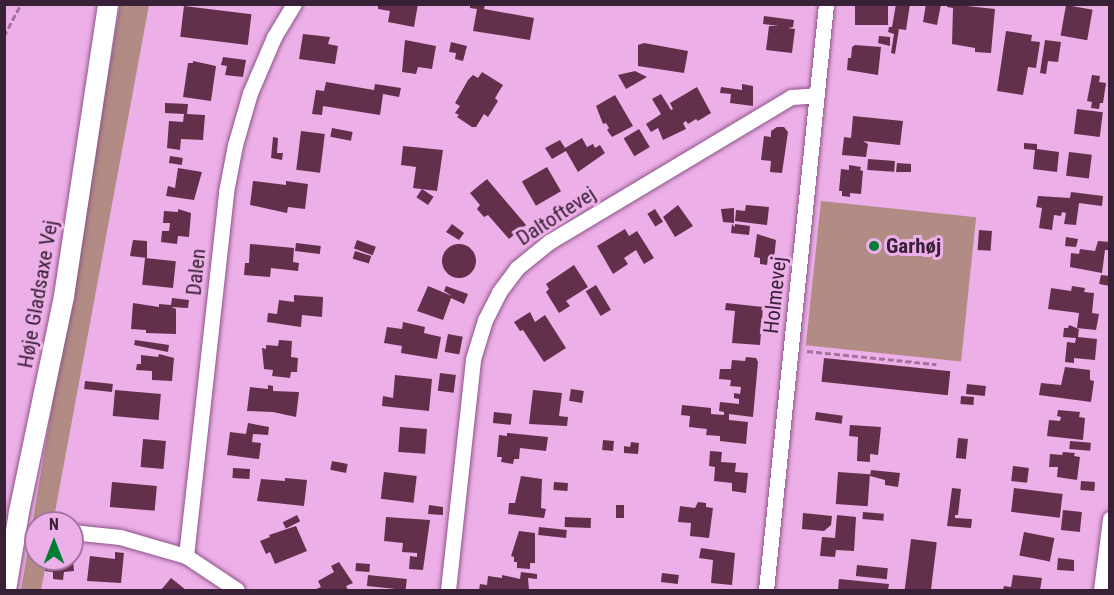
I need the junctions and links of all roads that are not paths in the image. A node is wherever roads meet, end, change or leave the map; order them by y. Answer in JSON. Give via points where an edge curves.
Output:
{"nodes":[{"id":1,"x":108,"y":4,"type":"edge"},
{"id":2,"x":294,"y":4,"type":"edge"},
{"id":3,"x":826,"y":4,"type":"edge"},
{"id":4,"x":817,"y":95,"type":"junction"},
{"id":5,"x":1110,"y":519,"type":"edge"},
{"id":6,"x":84,"y":533,"type":"edge"},
{"id":7,"x":186,"y":556,"type":"junction"},
{"id":8,"x":6,"y":591,"type":"edge"},
{"id":9,"x":237,"y":591,"type":"edge"},
{"id":10,"x":448,"y":591,"type":"edge"},
{"id":11,"x":766,"y":591,"type":"edge"},
{"id":12,"x":1101,"y":591,"type":"edge"}],
"edges":[{"from":1,"to":8,"type":"street","name":"Høje Gladsaxe Vej","via":[[64,296]]},
{"from":2,"to":7,"type":"street","name":"Dalen","via":[[274,37],[250,93],[232,157]]},
{"from":3,"to":4,"type":"street","name":"Holmevej"},
{"from":4,"to":10,"type":"street","name":"Daltoftevej","via":[[791,97],[549,242],[517,268],[499,292],[473,359]]},
{"from":4,"to":11,"type":"street","name":"Holmevej"},
{"from":5,"to":12,"type":"street"},
{"from":6,"to":7,"type":"street","via":[[120,537]]},
{"from":7,"to":9,"type":"street"}]}
